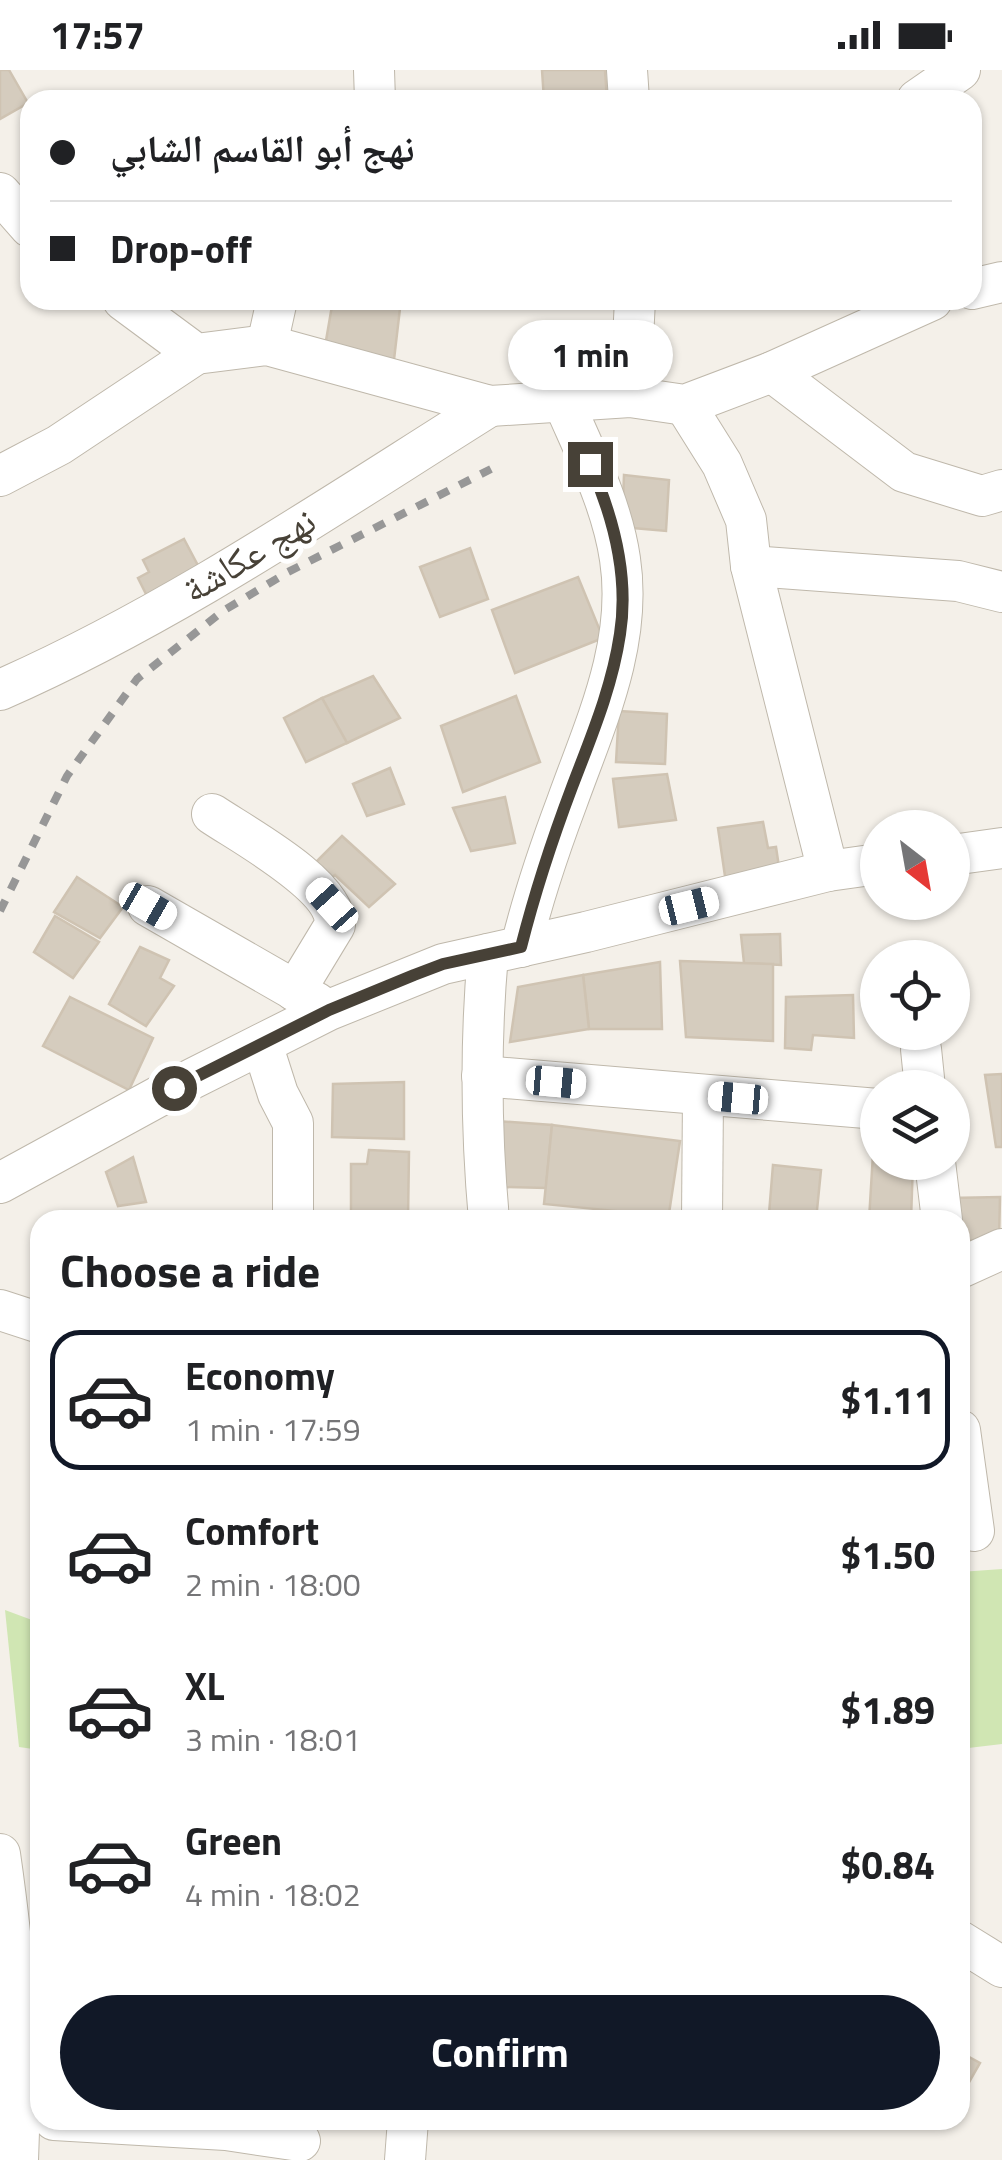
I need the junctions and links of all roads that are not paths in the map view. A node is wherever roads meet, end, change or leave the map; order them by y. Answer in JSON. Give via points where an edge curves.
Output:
{"nodes":[{"id":1,"x":960,"y":70,"type":"edge"},
{"id":2,"x":931,"y":90,"type":"edge"},
{"id":3,"x":0,"y":194,"type":"edge"},
{"id":4,"x":20,"y":216,"type":"edge"},
{"id":5,"x":137,"y":310,"type":"edge"},
{"id":6,"x":275,"y":310,"type":"edge"},
{"id":7,"x":634,"y":310,"type":"edge"},
{"id":8,"x":910,"y":310,"type":"edge"},
{"id":9,"x":267,"y":345,"type":"junction"},
{"id":10,"x":196,"y":354,"type":"junction"},
{"id":11,"x":772,"y":372,"type":"junction"},
{"id":12,"x":630,"y":397,"type":"junction"},
{"id":13,"x":563,"y":402,"type":"junction"},
{"id":14,"x":685,"y":405,"type":"junction"},
{"id":15,"x":490,"y":406,"type":"junction"},
{"id":16,"x":0,"y":476,"type":"edge"},
{"id":17,"x":1002,"y":490,"type":"edge"},
{"id":18,"x":750,"y":566,"type":"junction"},
{"id":19,"x":1002,"y":592,"type":"edge"},
{"id":20,"x":0,"y":690,"type":"edge"},
{"id":21,"x":212,"y":814,"type":"dead end"},
{"id":22,"x":1002,"y":848,"type":"edge"},
{"id":23,"x":970,"y":852,"type":"edge"},
{"id":24,"x":860,"y":867,"type":"edge"},
{"id":25,"x":828,"y":871,"type":"junction"},
{"id":26,"x":148,"y":906,"type":"dead end"},
{"id":27,"x":505,"y":951,"type":"junction"},
{"id":28,"x":312,"y":1001,"type":"junction"},
{"id":29,"x":262,"y":1044,"type":"junction"},
{"id":30,"x":482,"y":1076,"type":"junction"},
{"id":31,"x":703,"y":1094,"type":"junction"},
{"id":32,"x":860,"y":1107,"type":"edge"},
{"id":33,"x":936,"y":1180,"type":"edge"},
{"id":34,"x":0,"y":1184,"type":"edge"},
{"id":35,"x":293,"y":1210,"type":"edge"},
{"id":36,"x":488,"y":1210,"type":"edge"},
{"id":37,"x":702,"y":1210,"type":"edge"},
{"id":38,"x":941,"y":1210,"type":"edge"},
{"id":39,"x":1002,"y":1249,"type":"edge"},
{"id":40,"x":970,"y":1263,"type":"edge"},
{"id":41,"x":0,"y":1310,"type":"edge"},
{"id":42,"x":30,"y":1319,"type":"edge"},
{"id":43,"x":970,"y":1483,"type":"edge"},
{"id":44,"x":979,"y":1530,"type":"edge"},
{"id":45,"x":0,"y":1854,"type":"edge"},
{"id":46,"x":970,"y":1947,"type":"edge"},
{"id":47,"x":1002,"y":1968,"type":"edge"},
{"id":48,"x":30,"y":2061,"type":"edge"},
{"id":49,"x":33,"y":2130,"type":"edge"},
{"id":50,"x":226,"y":2130,"type":"edge"},
{"id":51,"x":407,"y":2130,"type":"edge"},
{"id":52,"x":300,"y":2140,"type":"edge"},
{"id":53,"x":18,"y":2160,"type":"edge"},
{"id":54,"x":404,"y":2160,"type":"edge"}],
"edges":[{"from":1,"to":2,"type":"street"},
{"from":3,"to":4,"type":"street"},
{"from":5,"to":10,"type":"street"},
{"from":6,"to":9,"type":"street"},
{"from":7,"to":12,"type":"street"},
{"from":8,"to":11,"type":"street"},
{"from":9,"to":10,"type":"street"},
{"from":9,"to":15,"type":"street"},
{"from":10,"to":16,"type":"street","via":[[60,445]]},
{"from":11,"to":14,"type":"street"},
{"from":11,"to":17,"type":"street","via":[[904,472],[982,496]]},
{"from":12,"to":13,"type":"street"},
{"from":12,"to":14,"type":"street"},
{"from":13,"to":15,"type":"street"},
{"from":13,"to":27,"type":"street","via":[[604,495],[620,560],[621,631],[608,691],[535,892]]},
{"from":14,"to":18,"type":"street","via":[[722,464],[746,520]]},
{"from":15,"to":20,"type":"street","name":"نهج عكاشة","via":[[160,608]]},
{"from":18,"to":19,"type":"street","via":[[958,581]]},
{"from":18,"to":25,"type":"street"},
{"from":21,"to":28,"type":"street","via":[[310,881],[332,905],[335,925]]},
{"from":22,"to":23,"type":"street"},
{"from":24,"to":25,"type":"street"},
{"from":25,"to":27,"type":"street"},
{"from":26,"to":28,"type":"street"},
{"from":27,"to":28,"type":"street"},
{"from":27,"to":30,"type":"street","via":[[482,1029]]},
{"from":28,"to":29,"type":"street"},
{"from":29,"to":34,"type":"street"},
{"from":29,"to":35,"type":"street","via":[[293,1123]]},
{"from":30,"to":31,"type":"street"},
{"from":30,"to":36,"type":"street"},
{"from":31,"to":32,"type":"street"},
{"from":31,"to":37,"type":"street"},
{"from":33,"to":38,"type":"street"},
{"from":39,"to":40,"type":"street"},
{"from":41,"to":42,"type":"street"},
{"from":43,"to":44,"type":"street"},
{"from":45,"to":48,"type":"street"},
{"from":46,"to":47,"type":"street"},
{"from":49,"to":53,"type":"street"},
{"from":50,"to":52,"type":"street"},
{"from":51,"to":54,"type":"street"}]}
